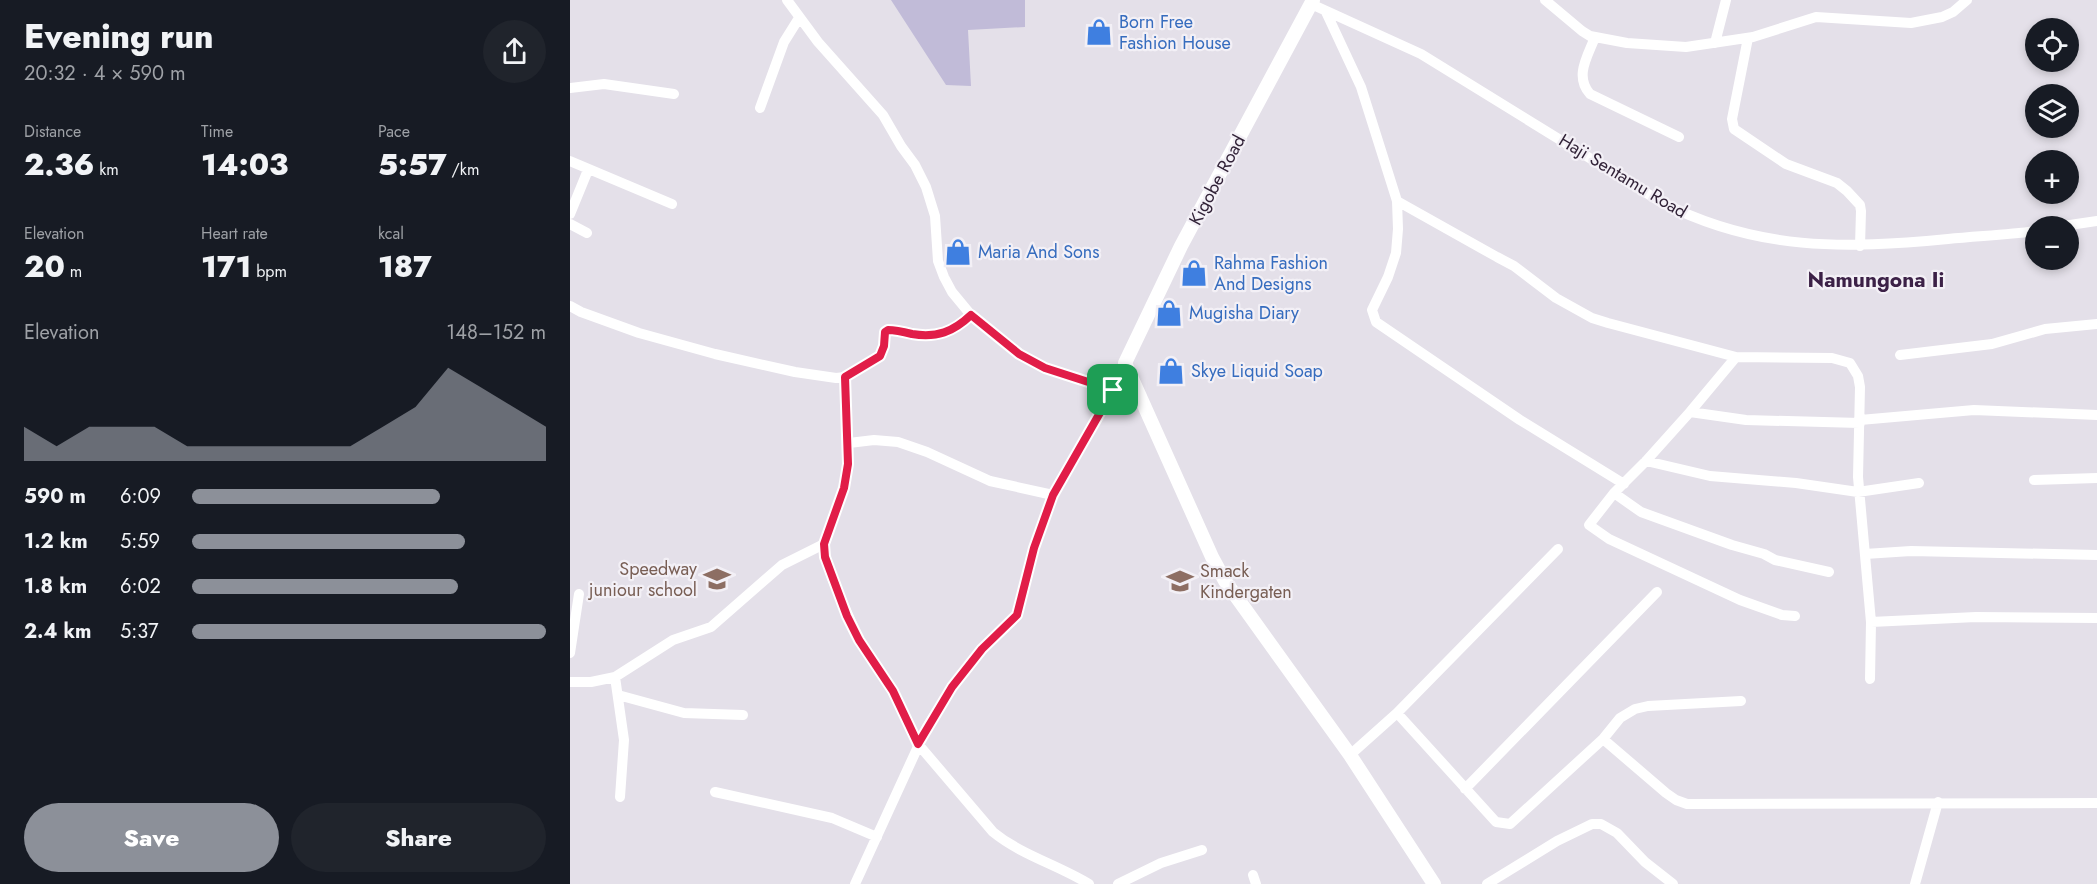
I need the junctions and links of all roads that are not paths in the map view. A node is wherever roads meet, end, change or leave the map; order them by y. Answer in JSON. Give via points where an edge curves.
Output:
{"nodes":[{"id":1,"x":786,"y":0,"type":"edge"},
{"id":2,"x":1545,"y":0,"type":"edge"},
{"id":3,"x":1726,"y":0,"type":"edge"},
{"id":4,"x":1967,"y":0,"type":"edge"},
{"id":5,"x":1312,"y":2,"type":"edge"},
{"id":6,"x":1326,"y":12,"type":"junction"},
{"id":7,"x":799,"y":18,"type":"junction"},
{"id":8,"x":1594,"y":37,"type":"junction"},
{"id":9,"x":1748,"y":38,"type":"junction"},
{"id":10,"x":1715,"y":44,"type":"junction"},
{"id":11,"x":570,"y":88,"type":"edge"},
{"id":12,"x":675,"y":94,"type":"dead end"},
{"id":13,"x":760,"y":108,"type":"dead end"},
{"id":14,"x":1679,"y":137,"type":"dead end"},
{"id":15,"x":570,"y":161,"type":"edge"},
{"id":16,"x":588,"y":170,"type":"junction"},
{"id":17,"x":1396,"y":201,"type":"junction"},
{"id":18,"x":672,"y":204,"type":"dead end"},
{"id":19,"x":570,"y":214,"type":"edge"},
{"id":20,"x":2097,"y":221,"type":"edge"},
{"id":21,"x":570,"y":224,"type":"edge"},
{"id":22,"x":2079,"y":224,"type":"edge"},
{"id":23,"x":2025,"y":232,"type":"edge"},
{"id":24,"x":587,"y":233,"type":"dead end"},
{"id":25,"x":1860,"y":246,"type":"junction"},
{"id":26,"x":570,"y":306,"type":"edge"},
{"id":27,"x":971,"y":315,"type":"junction"},
{"id":28,"x":2097,"y":324,"type":"edge"},
{"id":29,"x":1900,"y":355,"type":"dead end"},
{"id":30,"x":1736,"y":357,"type":"junction"},
{"id":31,"x":1125,"y":363,"type":"junction"},
{"id":32,"x":845,"y":377,"type":"junction"},
{"id":33,"x":1113,"y":390,"type":"junction"},
{"id":34,"x":1690,"y":412,"type":"junction"},
{"id":35,"x":2097,"y":415,"type":"edge"},
{"id":36,"x":1860,"y":421,"type":"junction"},
{"id":37,"x":849,"y":443,"type":"junction"},
{"id":38,"x":1646,"y":461,"type":"junction"},
{"id":39,"x":2097,"y":478,"type":"edge"},
{"id":40,"x":2034,"y":480,"type":"dead end"},
{"id":41,"x":1918,"y":483,"type":"dead end"},
{"id":42,"x":1624,"y":484,"type":"junction"},
{"id":43,"x":1858,"y":492,"type":"junction"},
{"id":44,"x":1614,"y":493,"type":"junction"},
{"id":45,"x":1053,"y":495,"type":"junction"},
{"id":46,"x":824,"y":544,"type":"junction"},
{"id":47,"x":1558,"y":549,"type":"dead end"},
{"id":48,"x":1865,"y":554,"type":"junction"},
{"id":49,"x":2097,"y":555,"type":"edge"},
{"id":50,"x":1828,"y":572,"type":"dead end"},
{"id":51,"x":1656,"y":592,"type":"dead end"},
{"id":52,"x":579,"y":594,"type":"dead end"},
{"id":53,"x":1795,"y":616,"type":"dead end"},
{"id":54,"x":2097,"y":618,"type":"edge"},
{"id":55,"x":1871,"y":622,"type":"junction"},
{"id":56,"x":570,"y":653,"type":"edge"},
{"id":57,"x":615,"y":677,"type":"junction"},
{"id":58,"x":1870,"y":679,"type":"dead end"},
{"id":59,"x":570,"y":682,"type":"edge"},
{"id":60,"x":618,"y":695,"type":"junction"},
{"id":61,"x":1741,"y":701,"type":"dead end"},
{"id":62,"x":1397,"y":713,"type":"junction"},
{"id":63,"x":743,"y":715,"type":"dead end"},
{"id":64,"x":1603,"y":739,"type":"junction"},
{"id":65,"x":918,"y":744,"type":"junction"},
{"id":66,"x":1350,"y":755,"type":"junction"},
{"id":67,"x":1465,"y":789,"type":"junction"},
{"id":68,"x":715,"y":792,"type":"dead end"},
{"id":69,"x":620,"y":797,"type":"dead end"},
{"id":70,"x":1938,"y":802,"type":"junction"},
{"id":71,"x":2097,"y":803,"type":"edge"},
{"id":72,"x":877,"y":837,"type":"junction"},
{"id":73,"x":1202,"y":850,"type":"dead end"},
{"id":74,"x":855,"y":884,"type":"edge"},
{"id":75,"x":1089,"y":884,"type":"edge"},
{"id":76,"x":1118,"y":884,"type":"edge"},
{"id":77,"x":1434,"y":884,"type":"edge"},
{"id":78,"x":1487,"y":884,"type":"edge"},
{"id":79,"x":1673,"y":884,"type":"edge"},
{"id":80,"x":1915,"y":884,"type":"edge"}],
"edges":[{"from":1,"to":7,"type":"street"},
{"from":2,"to":8,"type":"street"},
{"from":3,"to":10,"type":"street"},
{"from":4,"to":9,"type":"street","via":[[1953,12],[1911,23],[1816,17]]},
{"from":5,"to":6,"type":"street","name":"Haji Sentamu Road"},
{"from":5,"to":31,"type":"street","name":"Kigobe Road","via":[[1181,246]]},
{"from":6,"to":17,"type":"street","via":[[1361,87]]},
{"from":6,"to":25,"type":"street","name":"Haji Sentamu Road","via":[[1421,54],[1686,215],[1771,240]]},
{"from":7,"to":13,"type":"street","via":[[784,42]]},
{"from":7,"to":27,"type":"street","via":[[883,115],[915,165],[934,216],[938,261],[952,292]]},
{"from":8,"to":10,"type":"street","via":[[1662,46]]},
{"from":8,"to":14,"type":"street","via":[[1581,76],[1590,94]]},
{"from":9,"to":10,"type":"street"},
{"from":9,"to":25,"type":"street","via":[[1732,119],[1734,129],[1786,164],[1837,183],[1847,191],[1862,211]]},
{"from":11,"to":12,"type":"street","via":[[604,84]]},
{"from":15,"to":16,"type":"street"},
{"from":16,"to":18,"type":"street"},
{"from":16,"to":19,"type":"street"},
{"from":17,"to":30,"type":"street","via":[[1506,261],[1556,298],[1592,318]]},
{"from":17,"to":42,"type":"street","via":[[1396,253],[1373,304],[1376,322],[1520,420]]},
{"from":20,"to":22,"type":"street"},
{"from":21,"to":24,"type":"street"},
{"from":23,"to":25,"type":"street","name":"Haji Sentamu Road"},
{"from":26,"to":32,"type":"street","via":[[639,333],[715,354],[795,372]]},
{"from":27,"to":32,"type":"street","via":[[942,334],[888,330],[880,356]]},
{"from":27,"to":33,"type":"street","via":[[1019,354],[1045,368]]},
{"from":28,"to":29,"type":"street","via":[[2045,329],[1992,344]]},
{"from":30,"to":34,"type":"street"},
{"from":30,"to":36,"type":"street","via":[[1832,358],[1850,363],[1858,376]]},
{"from":31,"to":33,"type":"street"},
{"from":31,"to":66,"type":"street","via":[[1225,581]]},
{"from":32,"to":37,"type":"street"},
{"from":33,"to":45,"type":"street"},
{"from":34,"to":36,"type":"street","via":[[1746,420]]},
{"from":34,"to":38,"type":"street"},
{"from":35,"to":36,"type":"street","via":[[1974,410]]},
{"from":36,"to":43,"type":"street"},
{"from":37,"to":45,"type":"street","via":[[898,442],[990,481]]},
{"from":37,"to":46,"type":"street","via":[[844,488]]},
{"from":38,"to":42,"type":"street"},
{"from":38,"to":43,"type":"street","via":[[1710,476]]},
{"from":39,"to":40,"type":"street"},
{"from":41,"to":43,"type":"street"},
{"from":42,"to":44,"type":"street"},
{"from":43,"to":48,"type":"street"},
{"from":44,"to":50,"type":"street","via":[[1641,512],[1775,560]]},
{"from":44,"to":53,"type":"street","via":[[1589,525],[1609,539],[1740,600]]},
{"from":45,"to":65,"type":"street","via":[[1017,615],[982,649],[952,687]]},
{"from":46,"to":57,"type":"street","via":[[782,565],[711,627],[673,640]]},
{"from":46,"to":65,"type":"street","via":[[847,616],[893,691]]},
{"from":47,"to":62,"type":"street"},
{"from":48,"to":49,"type":"street","via":[[1922,551]]},
{"from":48,"to":55,"type":"street"},
{"from":51,"to":67,"type":"street"},
{"from":52,"to":56,"type":"street"},
{"from":54,"to":55,"type":"street","via":[[1976,617]]},
{"from":55,"to":58,"type":"street"},
{"from":57,"to":59,"type":"street"},
{"from":57,"to":60,"type":"street"},
{"from":60,"to":63,"type":"street","via":[[684,713]]},
{"from":60,"to":69,"type":"street","via":[[624,740]]},
{"from":61,"to":64,"type":"street","via":[[1635,709],[1620,718]]},
{"from":62,"to":66,"type":"street"},
{"from":62,"to":67,"type":"street"},
{"from":64,"to":67,"type":"street","via":[[1510,824],[1496,822]]},
{"from":64,"to":70,"type":"street","via":[[1666,793],[1687,804]]},
{"from":65,"to":72,"type":"street"},
{"from":65,"to":75,"type":"street","via":[[1006,843]]},
{"from":66,"to":77,"type":"street"},
{"from":68,"to":72,"type":"street","via":[[832,818]]},
{"from":70,"to":71,"type":"street"},
{"from":70,"to":80,"type":"street"},
{"from":72,"to":74,"type":"street"},
{"from":73,"to":76,"type":"street","via":[[1161,863]]},
{"from":78,"to":79,"type":"street","via":[[1565,837],[1592,824],[1602,824]]}]}
